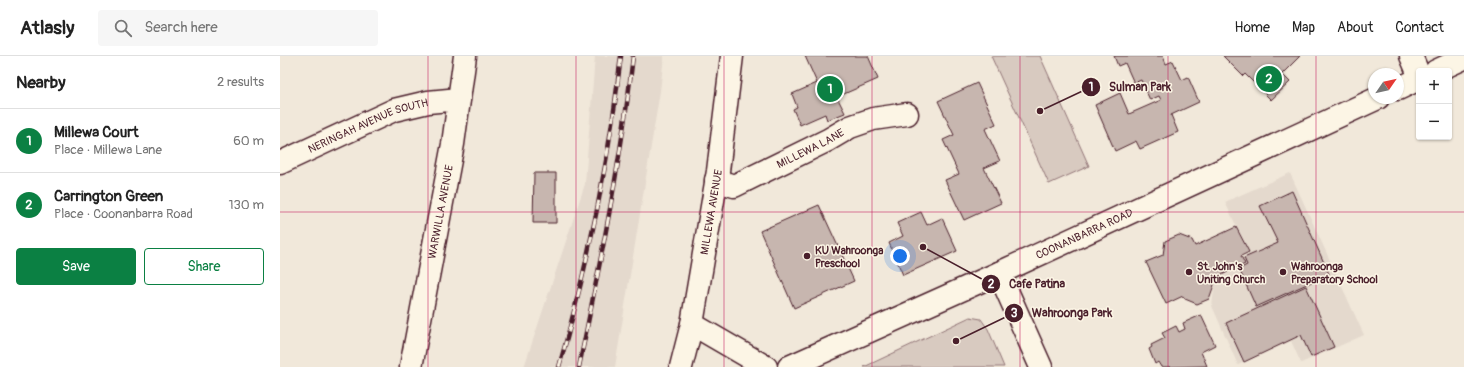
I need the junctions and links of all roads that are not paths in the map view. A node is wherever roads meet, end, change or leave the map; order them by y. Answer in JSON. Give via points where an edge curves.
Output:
{"nodes":[{"id":1,"x":465,"y":56,"type":"edge"},
{"id":2,"x":732,"y":56,"type":"edge"},
{"id":3,"x":1411,"y":56,"type":"edge"},
{"id":4,"x":1464,"y":58,"type":"edge"},
{"id":5,"x":1416,"y":68,"type":"edge"},
{"id":6,"x":1442,"y":68,"type":"edge"},
{"id":7,"x":1416,"y":80,"type":"edge"},
{"id":8,"x":1404,"y":86,"type":"edge"},
{"id":9,"x":459,"y":99,"type":"junction"},
{"id":10,"x":1368,"y":103,"type":"edge"},
{"id":11,"x":908,"y":114,"type":"dead end"},
{"id":12,"x":280,"y":163,"type":"edge"},
{"id":13,"x":716,"y":180,"type":"junction"},
{"id":14,"x":999,"y":273,"type":"junction"},
{"id":15,"x":692,"y":324,"type":"junction"},
{"id":16,"x":411,"y":367,"type":"edge"},
{"id":17,"x":682,"y":367,"type":"edge"},
{"id":18,"x":766,"y":367,"type":"edge"},
{"id":19,"x":789,"y":367,"type":"edge"},
{"id":20,"x":1041,"y":367,"type":"edge"}],
"edges":[{"from":1,"to":9,"type":"street","name":"WARWILLA AVENUE"},
{"from":2,"to":13,"type":"street","name":"MILLEWA AVENUE"},
{"from":3,"to":5,"type":"street"},
{"from":4,"to":6,"type":"street"},
{"from":7,"to":8,"type":"street"},
{"from":9,"to":12,"type":"street","name":"NERINGAH AVENUE SOUTH","via":[[428,102],[394,110]]},
{"from":9,"to":16,"type":"street","name":"WARWILLA AVENUE","via":[[453,144]]},
{"from":10,"to":14,"type":"street","name":"COONANBARRA ROAD"},
{"from":11,"to":13,"type":"street","name":"MILLEWA LANE","via":[[873,119],[850,127],[734,186]]},
{"from":13,"to":15,"type":"street","name":"MILLEWA AVENUE"},
{"from":14,"to":19,"type":"street","name":"COONANBARRA ROAD"},
{"from":14,"to":20,"type":"street"},
{"from":15,"to":17,"type":"street","name":"MILLEWA AVENUE"},
{"from":15,"to":18,"type":"street"}]}
